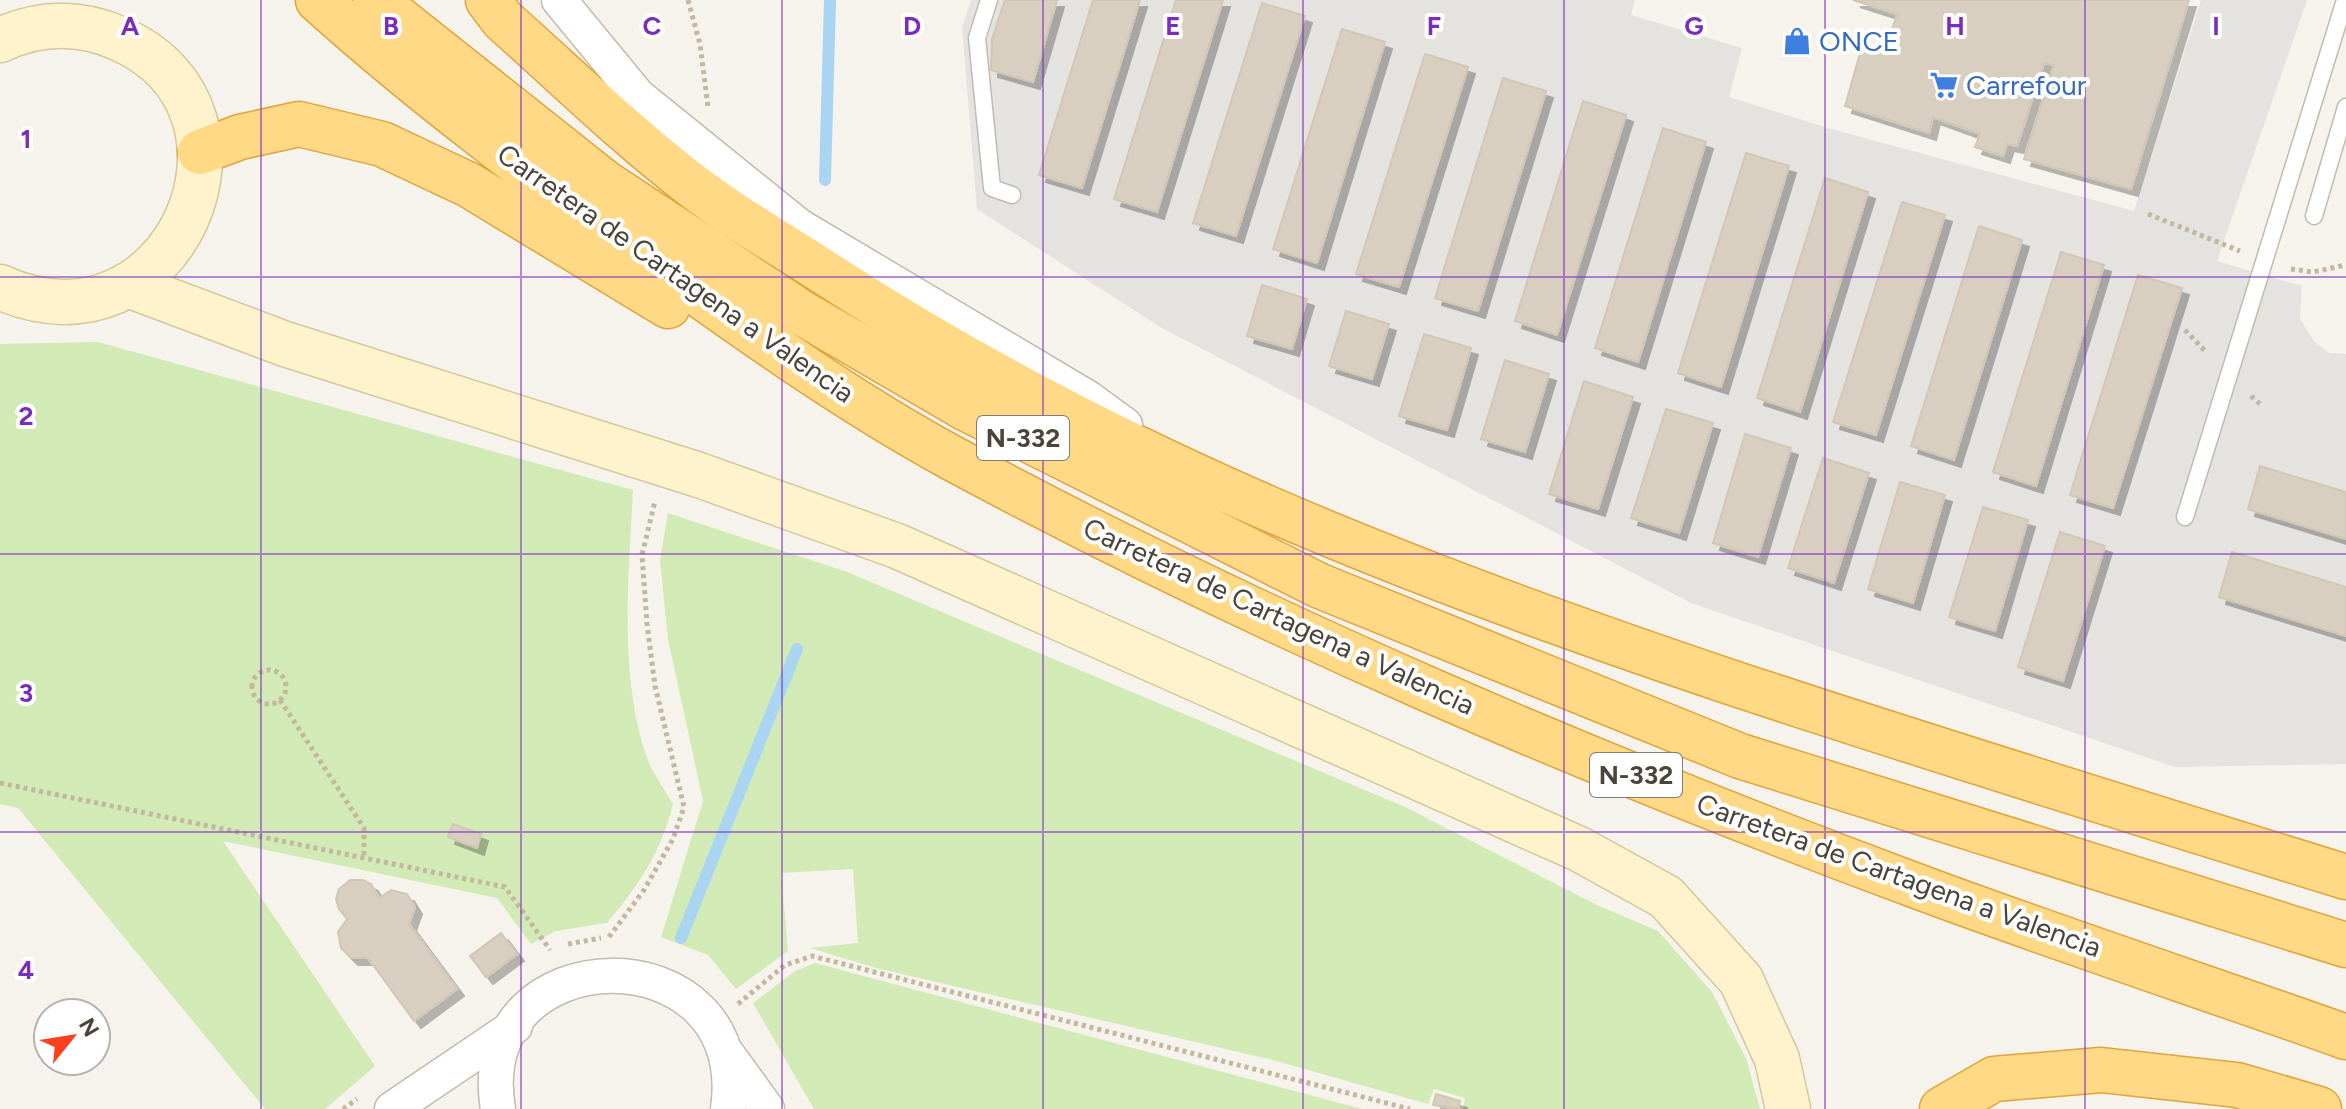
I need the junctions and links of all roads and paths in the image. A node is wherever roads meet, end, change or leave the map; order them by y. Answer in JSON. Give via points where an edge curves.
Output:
{"nodes":[{"id":1,"x":318,"y":0,"type":"edge"},
{"id":2,"x":375,"y":0,"type":"edge"},
{"id":3,"x":488,"y":0,"type":"edge"},
{"id":4,"x":559,"y":0,"type":"edge"},
{"id":5,"x":688,"y":0,"type":"edge"},
{"id":6,"x":989,"y":0,"type":"edge"},
{"id":7,"x":2345,"y":0,"type":"edge"},
{"id":8,"x":0,"y":40,"type":"edge"},
{"id":9,"x":2346,"y":107,"type":"edge"},
{"id":10,"x":710,"y":121,"type":"dead end"},
{"id":11,"x":200,"y":152,"type":"junction"},
{"id":12,"x":1012,"y":195,"type":"dead end"},
{"id":13,"x":2148,"y":214,"type":"dead end"},
{"id":14,"x":2314,"y":216,"type":"dead end"},
{"id":15,"x":2265,"y":261,"type":"junction"},
{"id":16,"x":2346,"y":265,"type":"edge"},
{"id":17,"x":128,"y":285,"type":"junction"},
{"id":18,"x":0,"y":287,"type":"edge"},
{"id":19,"x":950,"y":457,"type":"junction"},
{"id":20,"x":1199,"y":480,"type":"junction"},
{"id":21,"x":655,"y":501,"type":"dead end"},
{"id":22,"x":2185,"y":517,"type":"dead end"},
{"id":23,"x":280,"y":700,"type":"junction"},
{"id":24,"x":0,"y":783,"type":"edge"},
{"id":25,"x":364,"y":856,"type":"junction"},
{"id":26,"x":2346,"y":877,"type":"edge"},
{"id":27,"x":609,"y":937,"type":"dead end"},
{"id":28,"x":2346,"y":945,"type":"edge"},
{"id":29,"x":550,"y":950,"type":"dead end"},
{"id":30,"x":734,"y":1007,"type":"dead end"},
{"id":31,"x":515,"y":1026,"type":"junction"},
{"id":32,"x":2346,"y":1037,"type":"edge"},
{"id":33,"x":718,"y":1042,"type":"junction"},
{"id":34,"x":392,"y":1109,"type":"edge"},
{"id":35,"x":498,"y":1109,"type":"edge"},
{"id":36,"x":728,"y":1109,"type":"edge"},
{"id":37,"x":767,"y":1109,"type":"edge"},
{"id":38,"x":1410,"y":1109,"type":"edge"},
{"id":39,"x":1788,"y":1109,"type":"edge"},
{"id":40,"x":1942,"y":1109,"type":"edge"},
{"id":41,"x":2319,"y":1109,"type":"edge"}],
"edges":[{"from":1,"to":19,"type":"highway","name":"Carretera de Cartagena a Valencia","number":"N-332","via":[[467,126],[627,244],[797,365]]},
{"from":2,"to":28,"type":"highway","name":"Carretera de Cartagena a Valencia","number":"N-332","via":[[604,182],[802,313],[965,408],[1320,586],[1740,756]]},
{"from":3,"to":20,"type":"highway","via":[[503,20],[690,184],[920,332],[1042,403]]},
{"from":4,"to":20,"type":"street","via":[[638,96],[799,226],[1088,398]]},
{"from":5,"to":10,"type":"path"},
{"from":6,"to":12,"type":"lane","via":[[977,38],[992,188]]},
{"from":7,"to":15,"type":"lane"},
{"from":8,"to":11,"type":"main road","via":[[35,28],[70,25],[125,40],[154,60],[176,86],[192,117]]},
{"from":9,"to":14,"type":"lane"},
{"from":11,"to":17,"type":"main road","via":[[198,192],[184,230],[156,266]]},
{"from":11,"to":19,"type":"highway","via":[[299,124],[382,144],[469,185],[798,388]]},
{"from":13,"to":15,"type":"path"},
{"from":15,"to":16,"type":"path","via":[[2313,272]]},
{"from":15,"to":22,"type":"lane"},
{"from":17,"to":18,"type":"main road","via":[[96,298],[61,302]]},
{"from":17,"to":39,"type":"main road","via":[[285,344],[699,475],[897,546],[1579,849],[1666,897],[1741,980],[1777,1059]]},
{"from":19,"to":32,"type":"highway","name":"Carretera de Cartagena a Valencia","number":"N-332","via":[[1307,635],[1492,716],[1923,888]]},
{"from":20,"to":26,"type":"highway","via":[[1375,556],[1570,628],[1940,752]]},
{"from":21,"to":27,"type":"path","via":[[642,555],[647,624],[655,686],[684,807],[644,890]]},
{"from":23,"to":23,"type":"path","via":[[286,686],[282,677],[271,670],[255,676],[251,687],[256,699],[272,705]]},
{"from":23,"to":25,"type":"path","via":[[364,828]]},
{"from":24,"to":25,"type":"path"},
{"from":25,"to":29,"type":"path","via":[[505,887]]},
{"from":30,"to":38,"type":"path","via":[[785,965],[812,956]]},
{"from":31,"to":33,"type":"street","via":[[538,1000],[566,983],[625,974],[679,994],[700,1013]]},
{"from":31,"to":34,"type":"street"},
{"from":31,"to":35,"type":"street","via":[[500,1060]]},
{"from":33,"to":36,"type":"street","via":[[727,1070]]},
{"from":33,"to":37,"type":"street"},
{"from":40,"to":41,"type":"highway","via":[[1994,1079],[2101,1070],[2237,1085]]}]}
